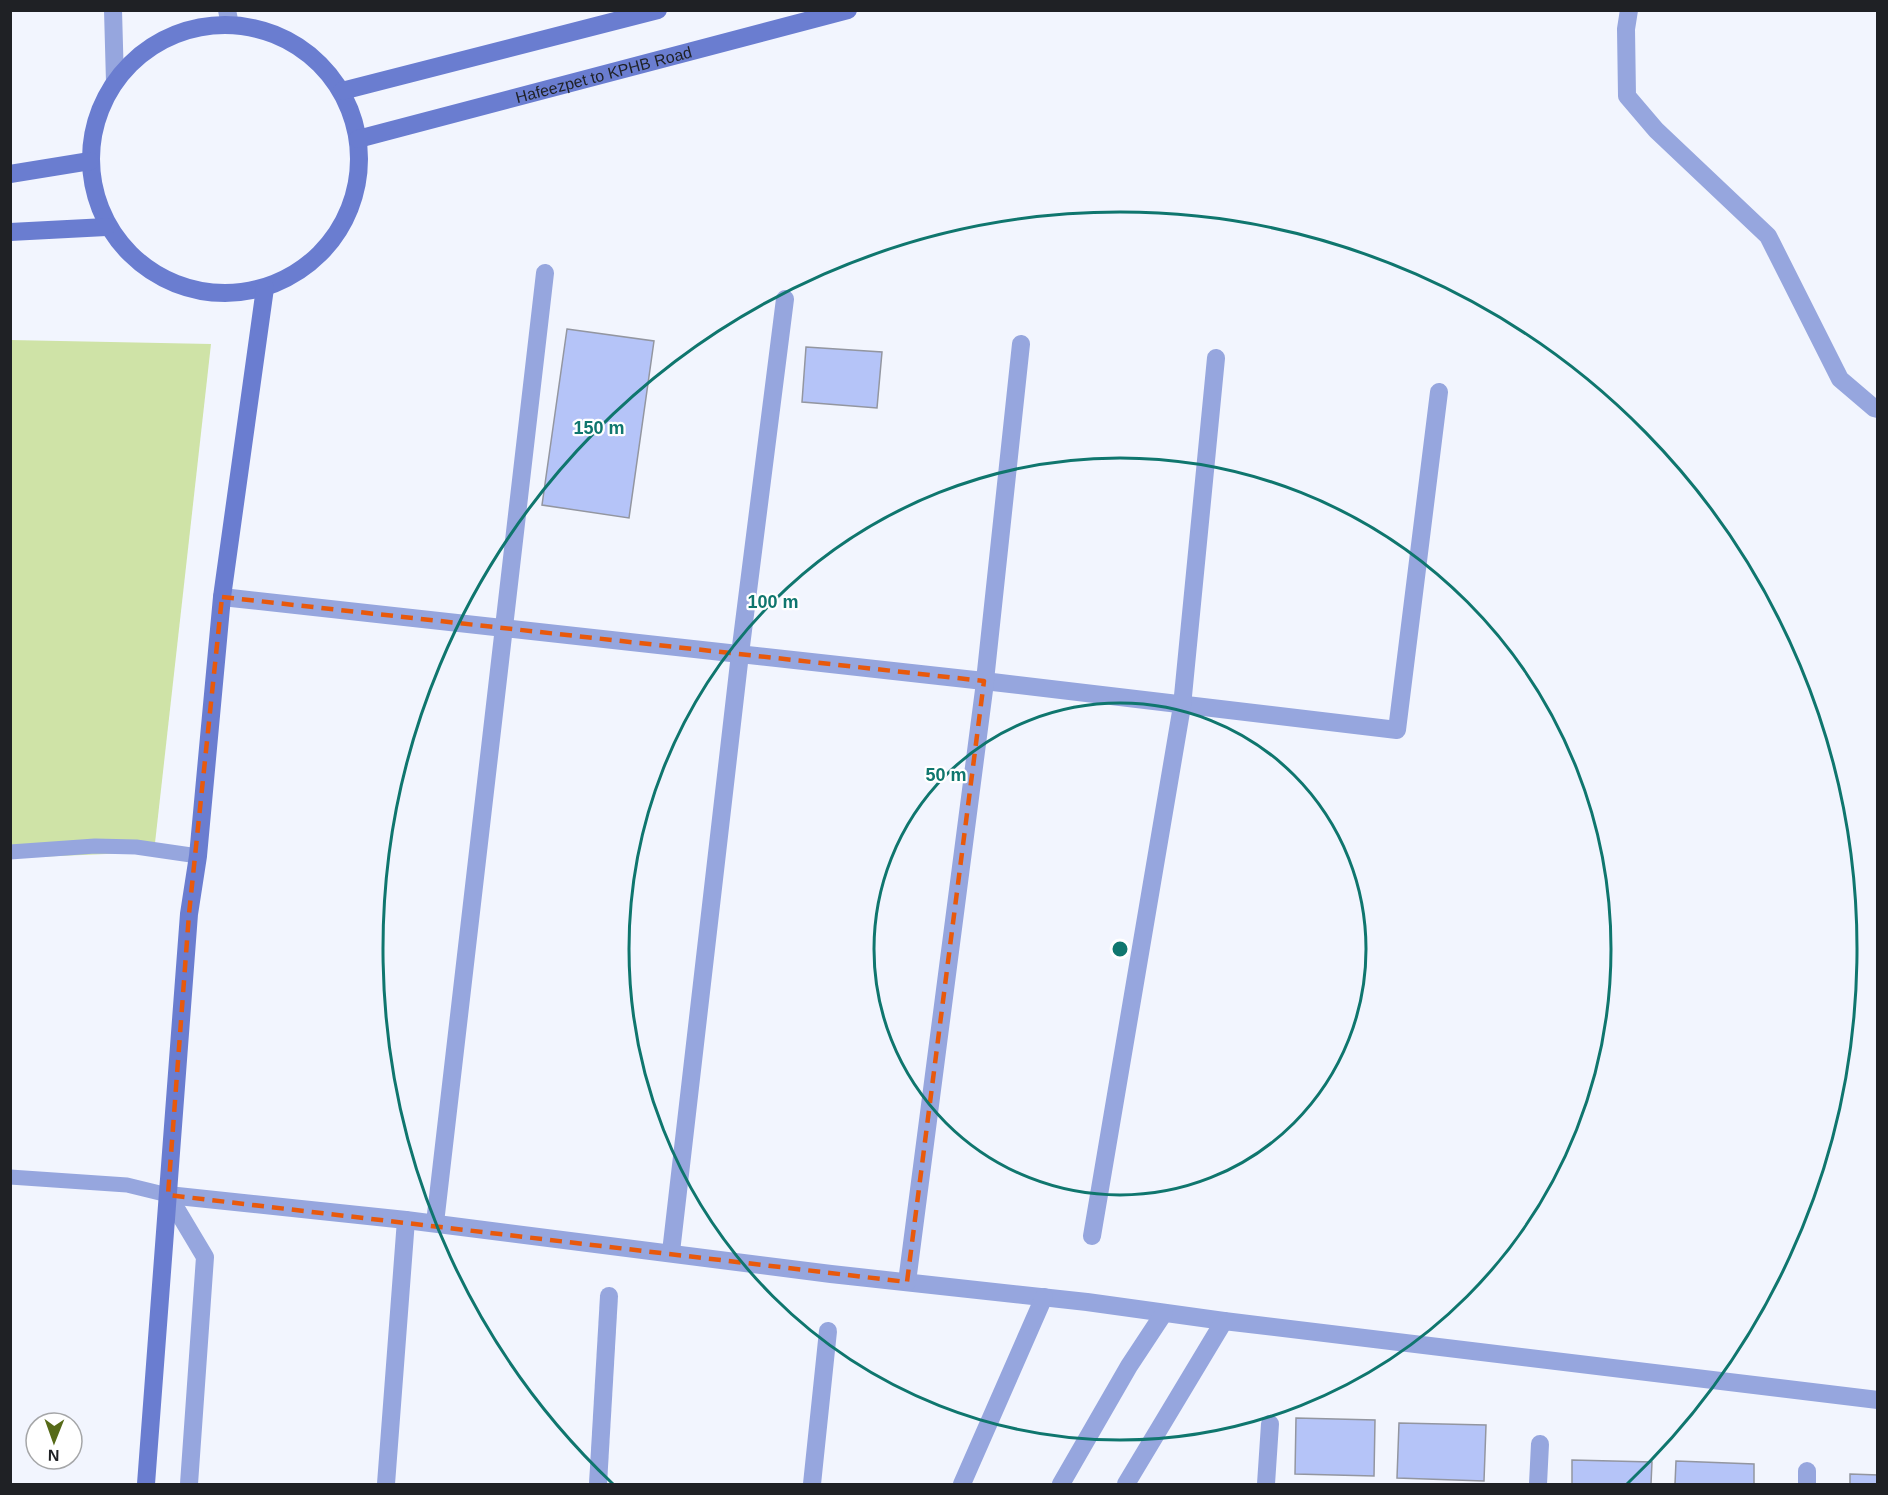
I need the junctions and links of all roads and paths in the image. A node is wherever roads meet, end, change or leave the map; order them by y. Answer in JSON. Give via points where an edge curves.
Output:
{"nodes":[{"id":1,"x":113,"y":10,"type":"edge"},
{"id":2,"x":658,"y":10,"type":"edge"},
{"id":3,"x":848,"y":10,"type":"edge"},
{"id":4,"x":1629,"y":10,"type":"edge"},
{"id":5,"x":228,"y":18,"type":"edge"},
{"id":6,"x":115,"y":82,"type":"junction"},
{"id":7,"x":342,"y":91,"type":"junction"},
{"id":8,"x":358,"y":139,"type":"junction"},
{"id":9,"x":90,"y":161,"type":"junction"},
{"id":10,"x":10,"y":174,"type":"edge"},
{"id":11,"x":106,"y":227,"type":"junction"},
{"id":12,"x":10,"y":232,"type":"edge"},
{"id":13,"x":545,"y":273,"type":"dead end"},
{"id":14,"x":265,"y":288,"type":"junction"},
{"id":15,"x":785,"y":299,"type":"dead end"},
{"id":16,"x":1021,"y":344,"type":"dead end"},
{"id":17,"x":1216,"y":358,"type":"dead end"},
{"id":18,"x":1439,"y":392,"type":"dead end"},
{"id":19,"x":1878,"y":409,"type":"edge"},
{"id":20,"x":222,"y":597,"type":"junction"},
{"id":21,"x":504,"y":627,"type":"junction"},
{"id":22,"x":740,"y":654,"type":"junction"},
{"id":23,"x":984,"y":681,"type":"junction"},
{"id":24,"x":1182,"y":706,"type":"junction"},
{"id":25,"x":10,"y":852,"type":"edge"},
{"id":26,"x":198,"y":856,"type":"junction"},
{"id":27,"x":10,"y":1178,"type":"edge"},
{"id":28,"x":168,"y":1195,"type":"junction"},
{"id":29,"x":406,"y":1220,"type":"junction"},
{"id":30,"x":435,"y":1223,"type":"junction"},
{"id":31,"x":1092,"y":1236,"type":"dead end"},
{"id":32,"x":671,"y":1252,"type":"junction"},
{"id":33,"x":907,"y":1282,"type":"junction"},
{"id":34,"x":609,"y":1296,"type":"dead end"},
{"id":35,"x":1044,"y":1297,"type":"junction"},
{"id":36,"x":1164,"y":1313,"type":"junction"},
{"id":37,"x":1224,"y":1321,"type":"junction"},
{"id":38,"x":828,"y":1331,"type":"dead end"},
{"id":39,"x":1878,"y":1400,"type":"edge"},
{"id":40,"x":1270,"y":1424,"type":"dead end"},
{"id":41,"x":1540,"y":1444,"type":"dead end"},
{"id":42,"x":146,"y":1485,"type":"edge"},
{"id":43,"x":189,"y":1485,"type":"edge"},
{"id":44,"x":386,"y":1485,"type":"edge"},
{"id":45,"x":598,"y":1485,"type":"edge"},
{"id":46,"x":812,"y":1485,"type":"edge"},
{"id":47,"x":962,"y":1485,"type":"edge"},
{"id":48,"x":1061,"y":1485,"type":"edge"},
{"id":49,"x":1126,"y":1485,"type":"edge"},
{"id":50,"x":1266,"y":1485,"type":"edge"},
{"id":51,"x":1538,"y":1485,"type":"edge"}],
"edges":[{"from":1,"to":6,"type":"street"},
{"from":2,"to":7,"type":"main road"},
{"from":3,"to":8,"type":"main road","name":"Hafeezpet to KPHB Road"},
{"from":4,"to":19,"type":"street","via":[[1627,96],[1656,130],[1768,236],[1840,379]]},
{"from":5,"to":6,"type":"main road","via":[[186,31],[146,50]]},
{"from":5,"to":7,"type":"main road","via":[[274,34],[312,57]]},
{"from":6,"to":9,"type":"main road","via":[[96,120]]},
{"from":7,"to":8,"type":"main road"},
{"from":8,"to":14,"type":"main road","via":[[359,177],[348,214],[328,246],[300,272]]},
{"from":9,"to":10,"type":"main road"},
{"from":9,"to":11,"type":"main road","via":[[93,190]]},
{"from":11,"to":12,"type":"main road"},
{"from":11,"to":14,"type":"main road","via":[[124,249],[174,282],[230,292]]},
{"from":13,"to":21,"type":"street"},
{"from":14,"to":20,"type":"main road"},
{"from":15,"to":22,"type":"street"},
{"from":16,"to":23,"type":"street"},
{"from":17,"to":24,"type":"street"},
{"from":18,"to":24,"type":"street","via":[[1397,730]]},
{"from":20,"to":21,"type":"street"},
{"from":20,"to":26,"type":"main road"},
{"from":21,"to":22,"type":"street"},
{"from":21,"to":30,"type":"street"},
{"from":22,"to":23,"type":"street"},
{"from":22,"to":32,"type":"street"},
{"from":23,"to":24,"type":"street"},
{"from":23,"to":33,"type":"street"},
{"from":24,"to":31,"type":"street"},
{"from":25,"to":26,"type":"lane","via":[[95,846]]},
{"from":26,"to":28,"type":"main road","via":[[189,914]]},
{"from":27,"to":28,"type":"lane","via":[[127,1185]]},
{"from":28,"to":29,"type":"street"},
{"from":28,"to":42,"type":"main road"},
{"from":28,"to":43,"type":"street","via":[[205,1257]]},
{"from":29,"to":30,"type":"street"},
{"from":29,"to":44,"type":"street"},
{"from":30,"to":32,"type":"street"},
{"from":32,"to":33,"type":"street"},
{"from":33,"to":35,"type":"street"},
{"from":34,"to":45,"type":"street"},
{"from":35,"to":36,"type":"street"},
{"from":35,"to":47,"type":"street"},
{"from":36,"to":37,"type":"street"},
{"from":36,"to":48,"type":"street"},
{"from":37,"to":39,"type":"street"},
{"from":37,"to":49,"type":"street"},
{"from":38,"to":46,"type":"street"},
{"from":40,"to":50,"type":"street"},
{"from":41,"to":51,"type":"street"}]}
